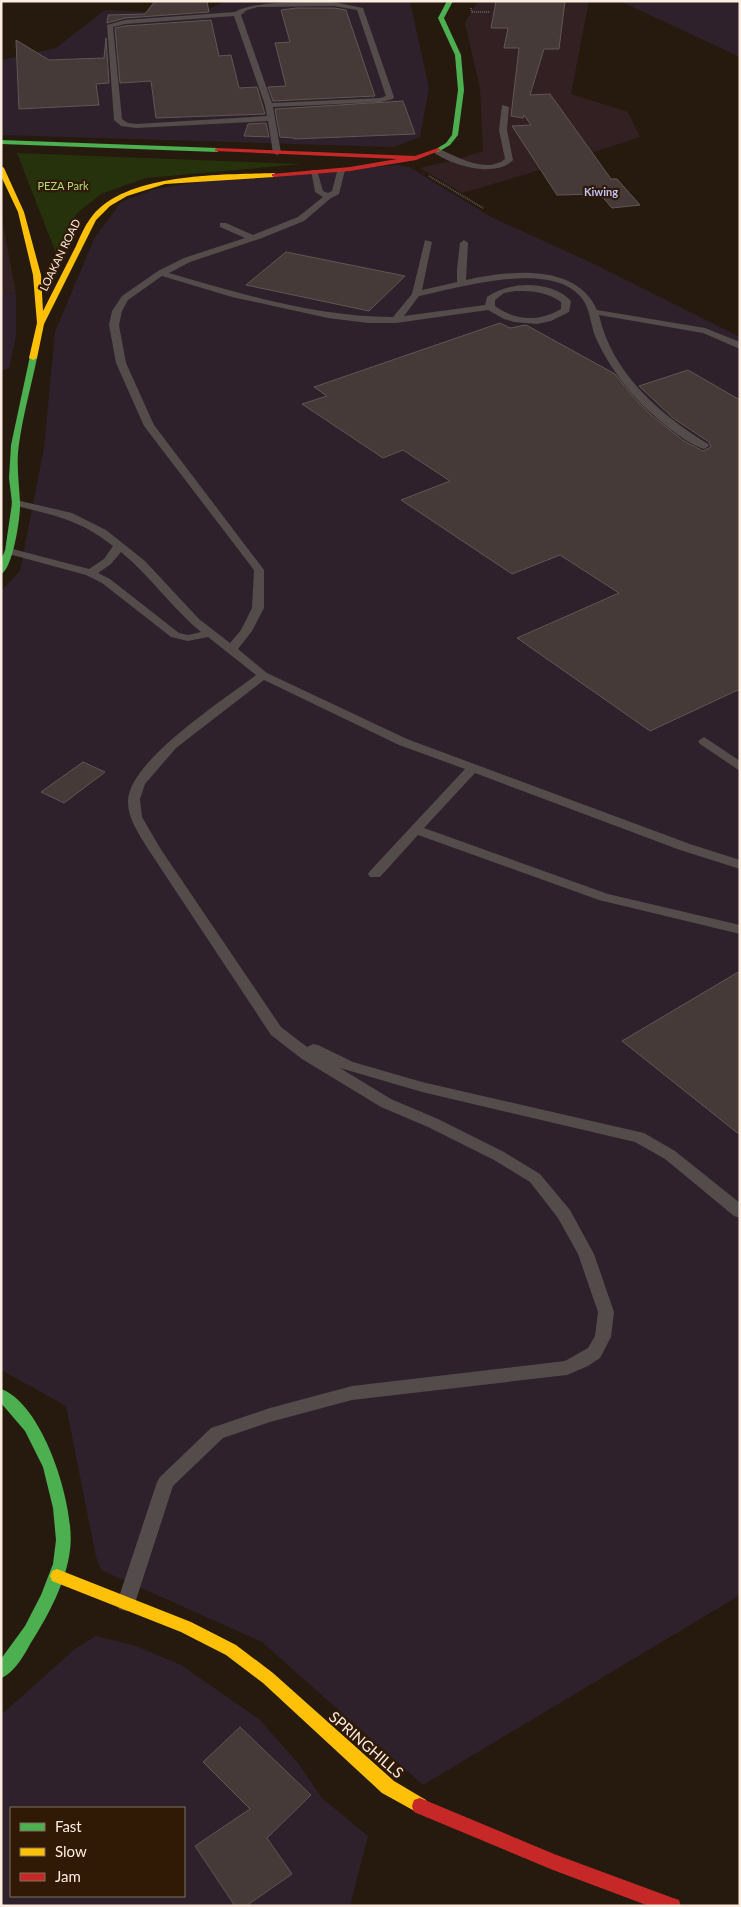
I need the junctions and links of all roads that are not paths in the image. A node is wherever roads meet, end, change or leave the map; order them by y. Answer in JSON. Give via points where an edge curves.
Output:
{"nodes":[{"id":1,"x":450,"y":1,"type":"edge"},
{"id":2,"x":237,"y":14,"type":"junction"},
{"id":3,"x":268,"y":105,"type":"junction"},
{"id":4,"x":505,"y":107,"type":"dead end"},
{"id":5,"x":272,"y":118,"type":"junction"},
{"id":6,"x":1,"y":142,"type":"edge"},
{"id":7,"x":436,"y":151,"type":"junction"},
{"id":8,"x":277,"y":153,"type":"junction"},
{"id":9,"x":416,"y":158,"type":"junction"},
{"id":10,"x":1,"y":168,"type":"edge"},
{"id":11,"x":341,"y":170,"type":"junction"},
{"id":12,"x":314,"y":172,"type":"junction"},
{"id":13,"x":328,"y":196,"type":"junction"},
{"id":14,"x":222,"y":225,"type":"dead end"},
{"id":15,"x":252,"y":238,"type":"junction"},
{"id":16,"x":428,"y":242,"type":"dead end"},
{"id":17,"x":464,"y":243,"type":"dead end"},
{"id":18,"x":161,"y":273,"type":"junction"},
{"id":19,"x":462,"y":285,"type":"junction"},
{"id":20,"x":416,"y":294,"type":"junction"},
{"id":21,"x":490,"y":307,"type":"junction"},
{"id":22,"x":595,"y":312,"type":"junction"},
{"id":23,"x":396,"y":320,"type":"junction"},
{"id":24,"x":40,"y":324,"type":"junction"},
{"id":25,"x":740,"y":346,"type":"edge"},
{"id":26,"x":704,"y":446,"type":"dead end"},
{"id":27,"x":16,"y":502,"type":"junction"},
{"id":28,"x":119,"y":545,"type":"junction"},
{"id":29,"x":9,"y":551,"type":"junction"},
{"id":30,"x":1,"y":572,"type":"edge"},
{"id":31,"x":90,"y":573,"type":"junction"},
{"id":32,"x":209,"y":633,"type":"junction"},
{"id":33,"x":232,"y":649,"type":"junction"},
{"id":34,"x":264,"y":675,"type":"junction"},
{"id":35,"x":704,"y":741,"type":"dead end"},
{"id":36,"x":740,"y":766,"type":"edge"},
{"id":37,"x":473,"y":768,"type":"junction"},
{"id":38,"x":416,"y":830,"type":"junction"},
{"id":39,"x":740,"y":865,"type":"edge"},
{"id":40,"x":375,"y":874,"type":"dead end"},
{"id":41,"x":740,"y":930,"type":"edge"},
{"id":42,"x":276,"y":1031,"type":"junction"},
{"id":43,"x":740,"y":1212,"type":"edge"},
{"id":44,"x":1,"y":1395,"type":"edge"},
{"id":45,"x":57,"y":1576,"type":"junction"},
{"id":46,"x":126,"y":1603,"type":"junction"},
{"id":47,"x":1,"y":1671,"type":"edge"},
{"id":48,"x":673,"y":1906,"type":"edge"}],
"edges":[{"from":1,"to":7,"type":"main road","name":"LOAKAN ROAD","via":[[442,18],[459,60],[460,98],[456,132],[452,140]]},
{"from":2,"to":3,"type":"lane"},
{"from":2,"to":3,"type":"lane","via":[[258,5],[334,4],[360,8],[390,95],[381,100]]},
{"from":2,"to":5,"type":"lane","via":[[109,26],[118,120],[126,126],[136,126]]},
{"from":3,"to":5,"type":"lane"},
{"from":4,"to":7,"type":"lane","via":[[503,130],[510,160],[506,164],[475,166]]},
{"from":5,"to":8,"type":"lane"},
{"from":6,"to":8,"type":"main road","name":"LOAKAN ROAD"},
{"from":7,"to":9,"type":"main road","name":"LOAKAN ROAD"},
{"from":8,"to":9,"type":"main road","name":"LOAKAN ROAD"},
{"from":9,"to":11,"type":"main road","name":"LOAKAN ROAD"},
{"from":10,"to":24,"type":"main road","via":[[21,212],[37,275]]},
{"from":11,"to":12,"type":"main road","name":"LOAKAN ROAD"},
{"from":11,"to":13,"type":"lane","via":[[336,192]]},
{"from":12,"to":13,"type":"lane","via":[[320,192]]},
{"from":12,"to":24,"type":"main road","name":"LOAKAN ROAD","via":[[174,181],[151,185],[120,197],[92,219]]},
{"from":13,"to":15,"type":"lane","via":[[301,219]]},
{"from":14,"to":15,"type":"lane"},
{"from":15,"to":18,"type":"lane"},
{"from":16,"to":20,"type":"lane"},
{"from":17,"to":19,"type":"lane"},
{"from":18,"to":23,"type":"lane","via":[[232,294],[328,315]]},
{"from":18,"to":33,"type":"lane","via":[[124,298],[114,326],[121,363],[149,426],[259,570],[258,608]]},
{"from":19,"to":20,"type":"lane"},
{"from":19,"to":22,"type":"lane","via":[[514,276],[551,279],[580,292]]},
{"from":20,"to":23,"type":"lane"},
{"from":21,"to":21,"type":"lane","via":[[490,298],[501,291],[516,288],[538,288],[556,293],[566,301],[566,310],[556,318],[538,322],[500,316]]},
{"from":21,"to":23,"type":"lane"},
{"from":22,"to":25,"type":"lane","via":[[705,331]]},
{"from":22,"to":26,"type":"lane","via":[[602,341],[643,399]]},
{"from":24,"to":27,"type":"main road","name":"LOAKAN ROAD","via":[[8,480]]},
{"from":27,"to":28,"type":"lane","via":[[83,521]]},
{"from":27,"to":29,"type":"main road","name":"LOAKAN ROAD"},
{"from":28,"to":31,"type":"lane","via":[[111,560]]},
{"from":28,"to":32,"type":"lane","via":[[141,562]]},
{"from":29,"to":30,"type":"main road","name":"LOAKAN ROAD"},
{"from":29,"to":31,"type":"lane"},
{"from":31,"to":32,"type":"lane","via":[[176,635],[187,639]]},
{"from":32,"to":33,"type":"lane"},
{"from":33,"to":34,"type":"lane"},
{"from":34,"to":37,"type":"lane","via":[[403,742]]},
{"from":34,"to":42,"type":"lane","via":[[172,745],[138,783],[134,799],[136,816],[154,849]]},
{"from":35,"to":36,"type":"lane"},
{"from":37,"to":38,"type":"lane"},
{"from":37,"to":39,"type":"lane"},
{"from":38,"to":40,"type":"lane"},
{"from":38,"to":41,"type":"lane","via":[[604,897]]},
{"from":42,"to":43,"type":"lane","via":[[348,1066],[422,1087],[639,1137],[670,1155]]},
{"from":42,"to":46,"type":"lane","via":[[307,1055],[386,1103],[475,1143],[535,1178],[564,1214],[586,1254],[606,1312],[604,1338],[594,1353],[567,1368],[352,1393],[270,1414],[217,1433],[166,1482]]},
{"from":44,"to":45,"type":"main road","via":[[32,1431],[50,1466],[62,1521],[63,1549]]},
{"from":45,"to":46,"type":"main road","name":"SPRINGHILLS"},
{"from":45,"to":47,"type":"main road","via":[[13,1659]]},
{"from":46,"to":48,"type":"main road","name":"SPRINGHILLS","via":[[186,1627],[231,1650],[268,1678],[388,1788],[429,1811],[553,1862]]}]}
